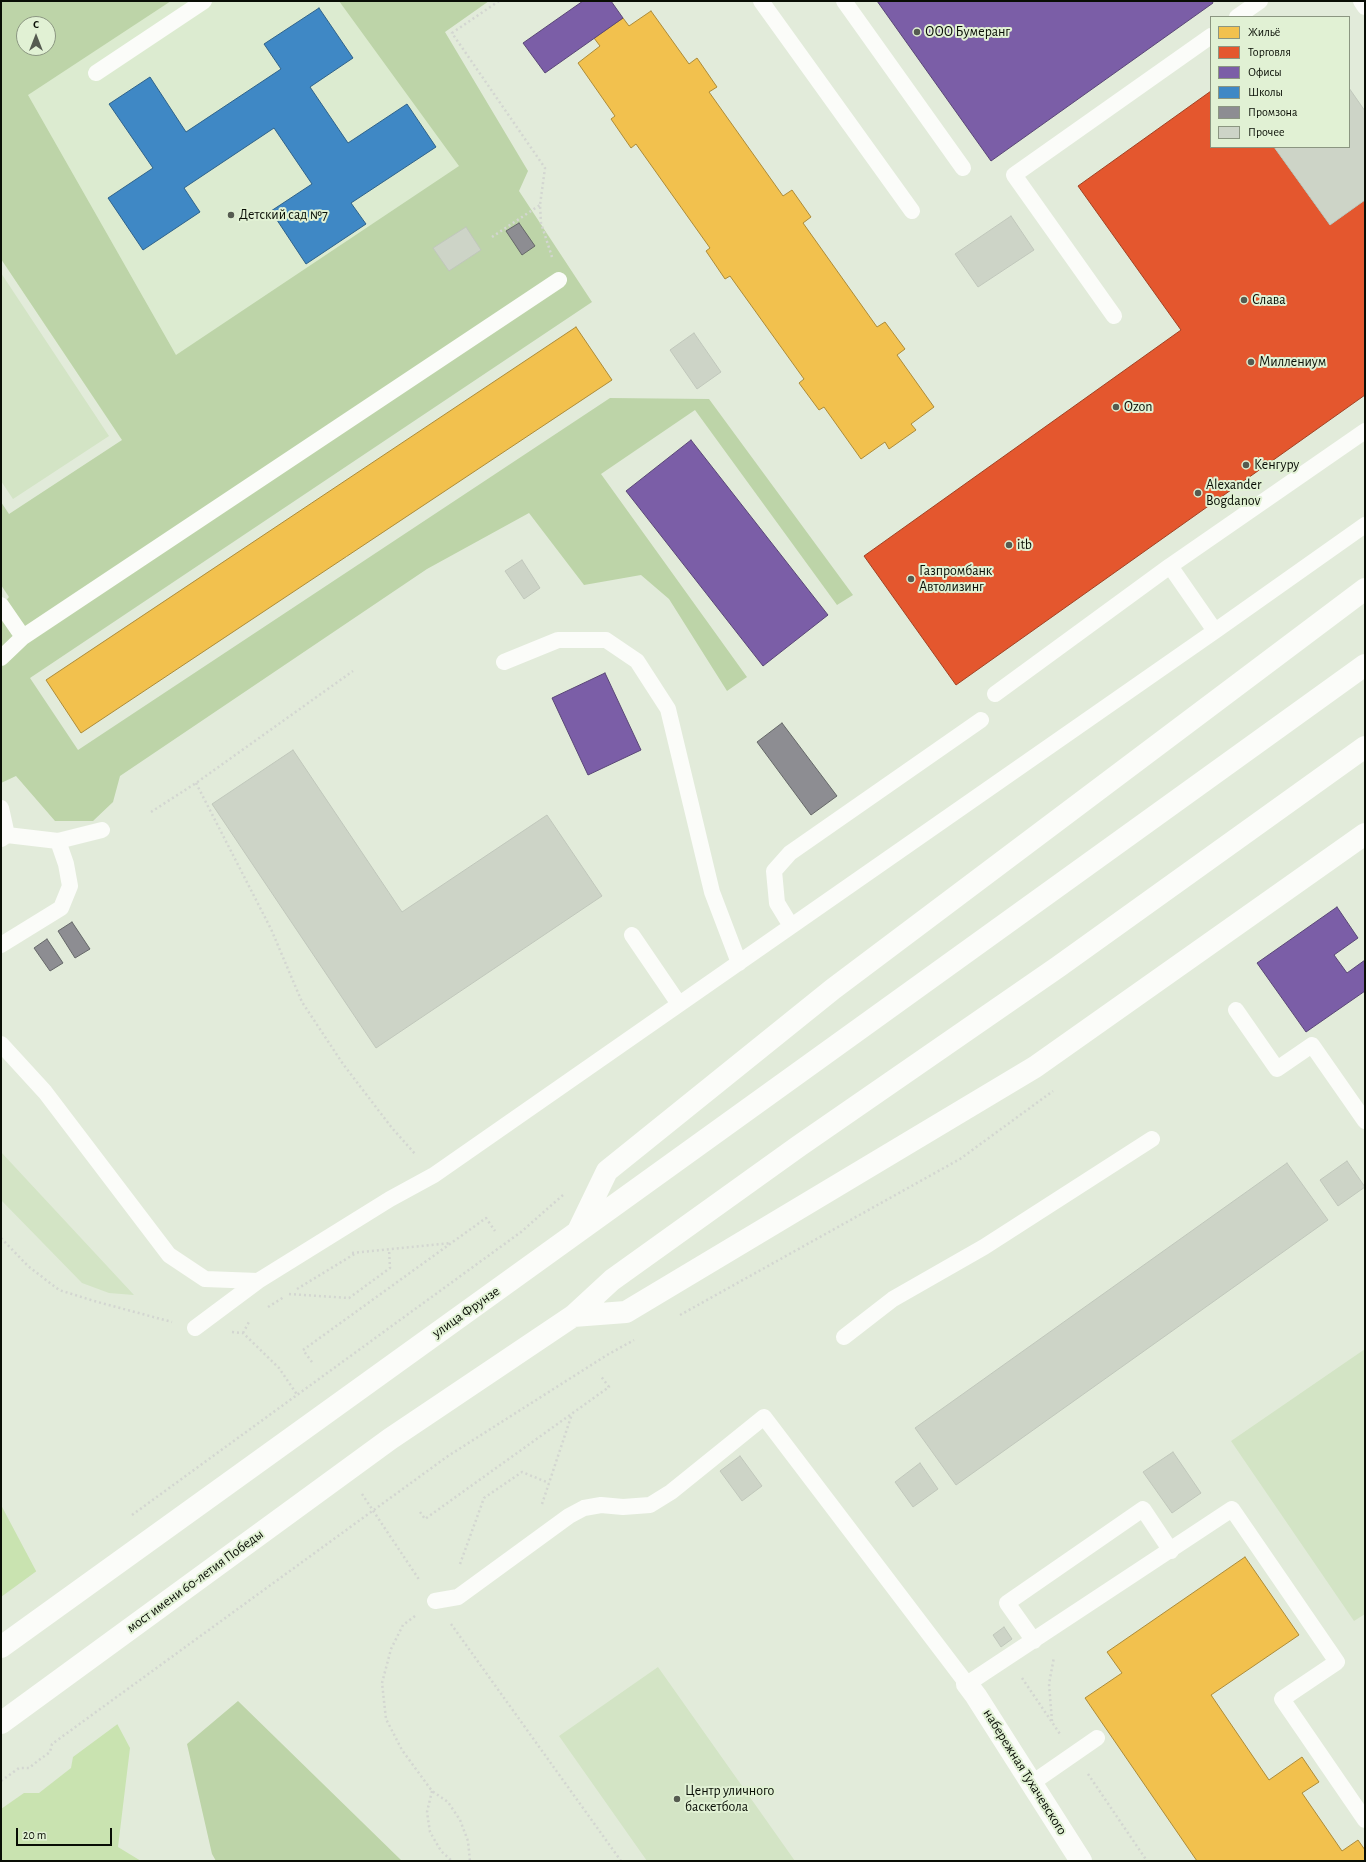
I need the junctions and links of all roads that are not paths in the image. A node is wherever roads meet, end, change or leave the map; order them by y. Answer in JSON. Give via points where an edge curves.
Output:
{"nodes":[{"id":1,"x":204,"y":1,"type":"edge"},
{"id":2,"x":761,"y":1,"type":"edge"},
{"id":3,"x":844,"y":1,"type":"edge"},
{"id":4,"x":1260,"y":1,"type":"edge"},
{"id":5,"x":1361,"y":1,"type":"edge"},
{"id":6,"x":1365,"y":7,"type":"edge"},
{"id":7,"x":1238,"y":16,"type":"edge"},
{"id":8,"x":1210,"y":37,"type":"edge"},
{"id":9,"x":96,"y":73,"type":"dead end"},
{"id":10,"x":963,"y":168,"type":"dead end"},
{"id":11,"x":912,"y":211,"type":"dead end"},
{"id":12,"x":559,"y":280,"type":"road end"},
{"id":13,"x":1114,"y":316,"type":"dead end"},
{"id":14,"x":1365,"y":431,"type":"edge"},
{"id":15,"x":1365,"y":525,"type":"edge"},
{"id":16,"x":1170,"y":566,"type":"junction"},
{"id":17,"x":1365,"y":589,"type":"edge"},
{"id":18,"x":1,"y":605,"type":"edge"},
{"id":19,"x":1215,"y":631,"type":"junction"},
{"id":20,"x":23,"y":637,"type":"junction"},
{"id":21,"x":1,"y":658,"type":"edge"},
{"id":22,"x":504,"y":662,"type":"dead end"},
{"id":23,"x":1365,"y":665,"type":"edge"},
{"id":24,"x":995,"y":694,"type":"dead end"},
{"id":25,"x":981,"y":720,"type":"dead end"},
{"id":26,"x":1365,"y":747,"type":"edge"},
{"id":27,"x":1,"y":808,"type":"edge"},
{"id":28,"x":102,"y":830,"type":"dead end"},
{"id":29,"x":1365,"y":834,"type":"edge"},
{"id":30,"x":4,"y":837,"type":"edge"},
{"id":31,"x":58,"y":841,"type":"junction"},
{"id":32,"x":791,"y":926,"type":"junction"},
{"id":33,"x":632,"y":935,"type":"dead end"},
{"id":34,"x":1,"y":945,"type":"edge"},
{"id":35,"x":739,"y":963,"type":"junction"},
{"id":36,"x":679,"y":1004,"type":"junction"},
{"id":37,"x":1236,"y":1010,"type":"dead end"},
{"id":38,"x":1,"y":1044,"type":"edge"},
{"id":39,"x":1365,"y":1121,"type":"edge"},
{"id":40,"x":1152,"y":1139,"type":"dead end"},
{"id":41,"x":577,"y":1234,"type":"junction"},
{"id":42,"x":258,"y":1282,"type":"junction"},
{"id":43,"x":573,"y":1316,"type":"junction"},
{"id":44,"x":195,"y":1328,"type":"dead end"},
{"id":45,"x":844,"y":1337,"type":"dead end"},
{"id":46,"x":1171,"y":1551,"type":"junction"},
{"id":47,"x":435,"y":1602,"type":"road end"},
{"id":48,"x":1034,"y":1641,"type":"junction"},
{"id":49,"x":1,"y":1647,"type":"edge"},
{"id":50,"x":967,"y":1684,"type":"junction"},
{"id":51,"x":1,"y":1723,"type":"edge"},
{"id":52,"x":1097,"y":1738,"type":"dead end"},
{"id":53,"x":1032,"y":1783,"type":"junction"},
{"id":54,"x":1365,"y":1820,"type":"edge"},
{"id":55,"x":1081,"y":1861,"type":"edge"}],
"edges":[{"from":1,"to":9,"type":"lane"},
{"from":2,"to":11,"type":"lane"},
{"from":3,"to":10,"type":"lane"},
{"from":4,"to":7,"type":"lane"},
{"from":5,"to":6,"type":"lane"},
{"from":8,"to":13,"type":"lane","via":[[1014,176]]},
{"from":12,"to":20,"type":"lane"},
{"from":14,"to":16,"type":"lane"},
{"from":15,"to":19,"type":"lane"},
{"from":16,"to":19,"type":"lane"},
{"from":16,"to":24,"type":"lane"},
{"from":17,"to":41,"type":"main road","via":[[833,989],[607,1171]]},
{"from":18,"to":20,"type":"lane"},
{"from":19,"to":32,"type":"lane"},
{"from":20,"to":21,"type":"lane"},
{"from":22,"to":35,"type":"lane","via":[[558,640],[606,640],[637,661],[668,710],[712,892]]},
{"from":23,"to":41,"type":"main road","name":"улица Фрунзе"},
{"from":25,"to":32,"type":"lane","via":[[790,853],[774,871],[778,903]]},
{"from":26,"to":43,"type":"main road","via":[[1058,967],[618,1275]]},
{"from":27,"to":30,"type":"lane"},
{"from":28,"to":31,"type":"lane"},
{"from":29,"to":43,"type":"main road","via":[[1035,1068],[626,1312]]},
{"from":30,"to":31,"type":"lane"},
{"from":31,"to":34,"type":"lane","via":[[70,886],[61,908]]},
{"from":32,"to":35,"type":"lane"},
{"from":33,"to":36,"type":"lane"},
{"from":35,"to":36,"type":"lane"},
{"from":36,"to":42,"type":"lane","via":[[434,1175],[390,1199]]},
{"from":37,"to":39,"type":"lane","via":[[1277,1069],[1312,1045]]},
{"from":38,"to":42,"type":"lane","via":[[45,1092],[169,1255],[205,1279]]},
{"from":40,"to":45,"type":"lane","via":[[984,1247],[893,1299]]},
{"from":41,"to":49,"type":"main road","name":"улица Фрунзе"},
{"from":42,"to":44,"type":"lane"},
{"from":43,"to":51,"type":"main road","name":"мост имени 60-летия Победы","via":[[390,1439]]},
{"from":46,"to":48,"type":"lane"},
{"from":46,"to":48,"type":"lane","via":[[1143,1509],[1007,1603]]},
{"from":46,"to":54,"type":"lane","via":[[1232,1509],[1336,1662],[1282,1699]]},
{"from":47,"to":50,"type":"lane","via":[[458,1597],[569,1516],[584,1508],[601,1505],[650,1505],[671,1492],[764,1417]]},
{"from":48,"to":50,"type":"lane"},
{"from":50,"to":53,"type":"main road","name":"набережная Тухачевского"},
{"from":52,"to":53,"type":"lane"},
{"from":53,"to":55,"type":"main road","name":"набережная Тухачевского"}]}
